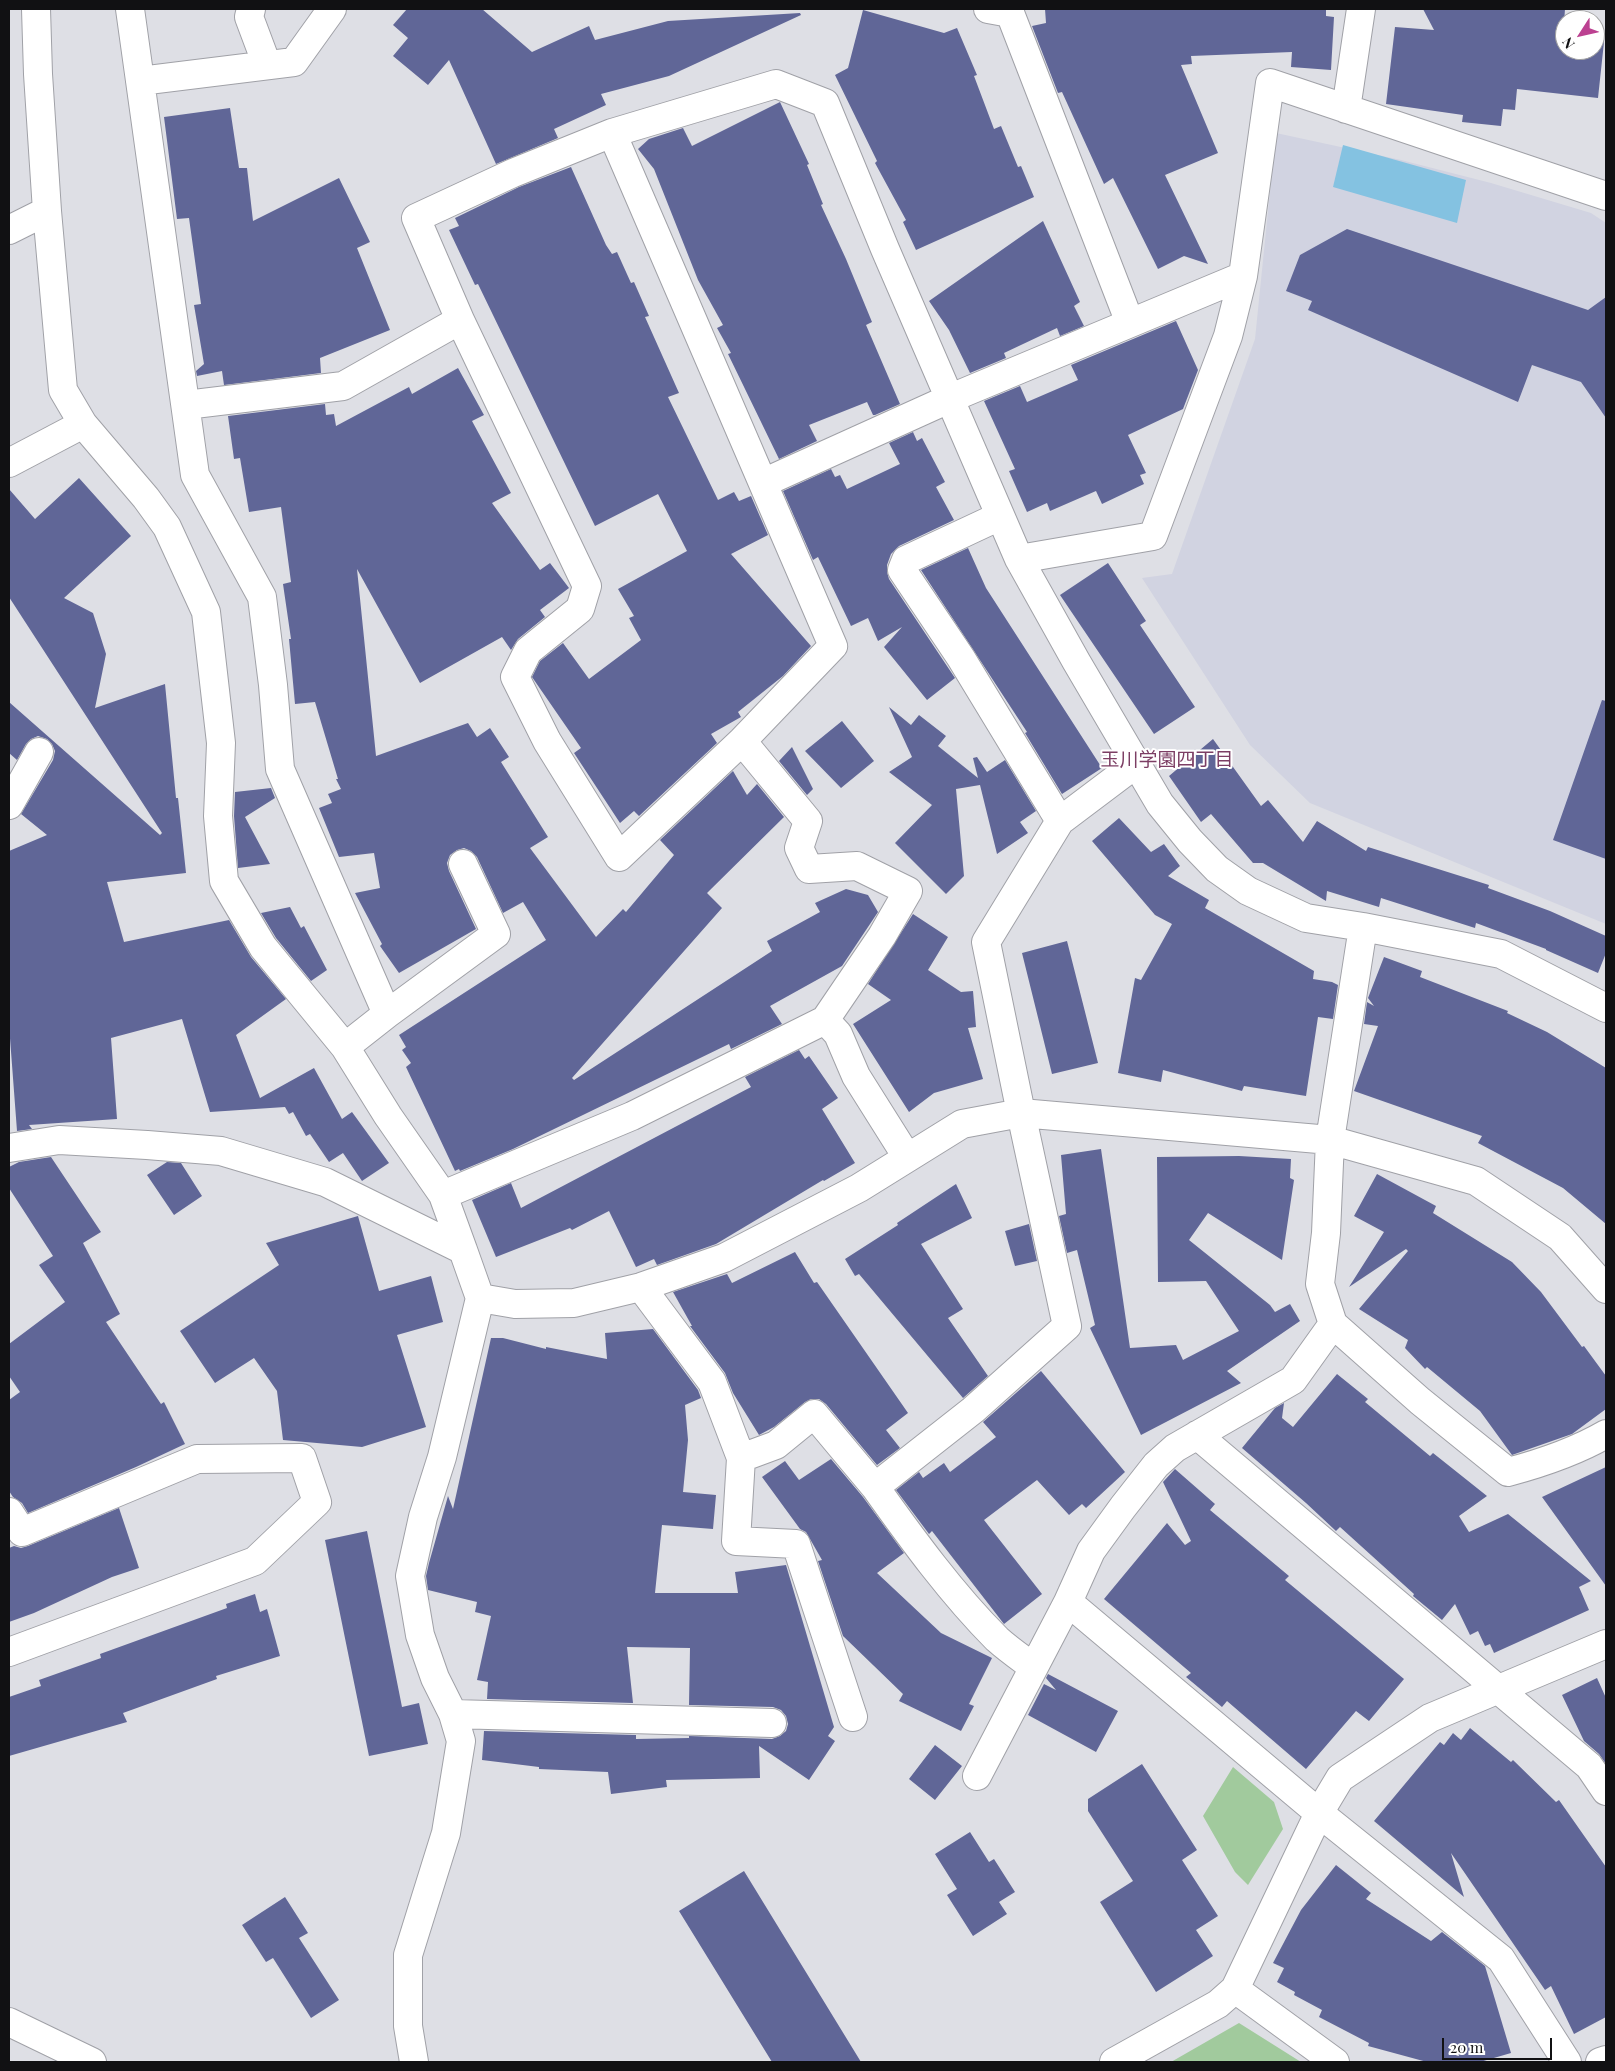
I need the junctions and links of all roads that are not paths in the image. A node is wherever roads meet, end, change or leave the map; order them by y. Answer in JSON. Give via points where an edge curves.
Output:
{"nodes":[{"id":1,"x":36,"y":9,"type":"edge"},
{"id":2,"x":130,"y":9,"type":"edge"},
{"id":3,"x":251,"y":9,"type":"edge"},
{"id":4,"x":332,"y":9,"type":"edge"},
{"id":5,"x":1361,"y":9,"type":"edge"},
{"id":6,"x":1002,"y":10,"type":"edge"},
{"id":7,"x":267,"y":65,"type":"junction"},
{"id":8,"x":140,"y":81,"type":"junction"},
{"id":9,"x":1346,"y":109,"type":"junction"},
{"id":10,"x":612,"y":133,"type":"junction"},
{"id":11,"x":1606,"y":196,"type":"edge"},
{"id":12,"x":47,"y":211,"type":"junction"},
{"id":13,"x":9,"y":230,"type":"edge"},
{"id":14,"x":1243,"y":276,"type":"junction"},
{"id":15,"x":460,"y":320,"type":"junction"},
{"id":16,"x":1130,"y":323,"type":"junction"},
{"id":17,"x":951,"y":398,"type":"junction"},
{"id":18,"x":186,"y":405,"type":"junction"},
{"id":19,"x":83,"y":424,"type":"junction"},
{"id":20,"x":9,"y":463,"type":"edge"},
{"id":21,"x":763,"y":483,"type":"junction"},
{"id":22,"x":1000,"y":516,"type":"junction"},
{"id":23,"x":1019,"y":559,"type":"junction"},
{"id":24,"x":742,"y":741,"type":"junction"},
{"id":25,"x":40,"y":752,"type":"dead end"},
{"id":26,"x":1137,"y":763,"type":"junction"},
{"id":27,"x":9,"y":805,"type":"edge"},
{"id":28,"x":1060,"y":821,"type":"junction"},
{"id":29,"x":463,"y":864,"type":"dead end"},
{"id":30,"x":1363,"y":927,"type":"junction"},
{"id":31,"x":1606,"y":1008,"type":"edge"},
{"id":32,"x":387,"y":1014,"type":"junction"},
{"id":33,"x":826,"y":1020,"type":"junction"},
{"id":34,"x":344,"y":1047,"type":"junction"},
{"id":35,"x":1020,"y":1113,"type":"junction"},
{"id":36,"x":1330,"y":1140,"type":"junction"},
{"id":37,"x":9,"y":1148,"type":"edge"},
{"id":38,"x":907,"y":1157,"type":"junction"},
{"id":39,"x":443,"y":1195,"type":"junction"},
{"id":40,"x":463,"y":1250,"type":"junction"},
{"id":41,"x":641,"y":1287,"type":"junction"},
{"id":42,"x":1606,"y":1289,"type":"edge"},
{"id":43,"x":480,"y":1298,"type":"junction"},
{"id":44,"x":1333,"y":1324,"type":"junction"},
{"id":45,"x":1606,"y":1434,"type":"edge"},
{"id":46,"x":1197,"y":1436,"type":"junction"},
{"id":47,"x":741,"y":1458,"type":"junction"},
{"id":48,"x":875,"y":1487,"type":"junction"},
{"id":49,"x":9,"y":1512,"type":"edge"},
{"id":50,"x":1068,"y":1602,"type":"junction"},
{"id":51,"x":1606,"y":1644,"type":"edge"},
{"id":52,"x":9,"y":1652,"type":"edge"},
{"id":53,"x":1033,"y":1667,"type":"junction"},
{"id":54,"x":1499,"y":1689,"type":"junction"},
{"id":55,"x":453,"y":1714,"type":"junction"},
{"id":56,"x":853,"y":1717,"type":"dead end"},
{"id":57,"x":772,"y":1723,"type":"dead end"},
{"id":58,"x":977,"y":1776,"type":"dead end"},
{"id":59,"x":1606,"y":1791,"type":"edge"},
{"id":60,"x":1319,"y":1814,"type":"junction"},
{"id":61,"x":1235,"y":1989,"type":"junction"},
{"id":62,"x":9,"y":2022,"type":"edge"},
{"id":63,"x":1124,"y":2060,"type":"edge"},
{"id":64,"x":1606,"y":2060,"type":"edge"},
{"id":65,"x":92,"y":2062,"type":"edge"},
{"id":66,"x":414,"y":2062,"type":"edge"},
{"id":67,"x":1335,"y":2062,"type":"edge"},
{"id":68,"x":1566,"y":2062,"type":"edge"},
{"id":69,"x":1600,"y":2062,"type":"edge"}],
"edges":[{"from":1,"to":12,"type":"street"},
{"from":2,"to":8,"type":"street"},
{"from":3,"to":7,"type":"street","via":[[249,17]]},
{"from":4,"to":7,"type":"street","via":[[294,62]]},
{"from":5,"to":9,"type":"street"},
{"from":6,"to":16,"type":"street"},
{"from":7,"to":8,"type":"street"},
{"from":8,"to":18,"type":"street"},
{"from":9,"to":11,"type":"street"},
{"from":9,"to":14,"type":"street","via":[[1270,83]]},
{"from":10,"to":15,"type":"street","via":[[513,173],[416,218]]},
{"from":10,"to":17,"type":"street","via":[[776,84],[825,103]]},
{"from":10,"to":21,"type":"street"},
{"from":12,"to":13,"type":"street"},
{"from":12,"to":19,"type":"street","via":[[62,390]]},
{"from":14,"to":16,"type":"street"},
{"from":14,"to":23,"type":"street","via":[[1228,336],[1153,536]]},
{"from":15,"to":18,"type":"street","via":[[343,386]]},
{"from":15,"to":24,"type":"street","via":[[587,586],[580,609],[528,651],[515,678],[547,742],[619,858]]},
{"from":16,"to":17,"type":"street"},
{"from":17,"to":21,"type":"street"},
{"from":17,"to":22,"type":"street"},
{"from":18,"to":32,"type":"street","via":[[195,475],[262,597],[280,769]]},
{"from":19,"to":20,"type":"street"},
{"from":19,"to":34,"type":"street","via":[[167,527],[206,612],[221,744],[218,816],[224,881],[263,947]]},
{"from":21,"to":24,"type":"street","via":[[833,646]]},
{"from":22,"to":23,"type":"street"},
{"from":22,"to":28,"type":"street","via":[[906,560],[902,570],[961,658]]},
{"from":23,"to":26,"type":"street"},
{"from":24,"to":33,"type":"street","via":[[808,821],[799,848],[809,869],[857,866],[908,891]]},
{"from":25,"to":27,"type":"street"},
{"from":26,"to":28,"type":"street"},
{"from":26,"to":30,"type":"street","via":[[1160,804],[1190,841],[1224,874],[1248,891],[1306,918]]},
{"from":28,"to":35,"type":"street","via":[[986,942]]},
{"from":29,"to":32,"type":"street","via":[[496,934]]},
{"from":30,"to":31,"type":"street","via":[[1501,954]]},
{"from":30,"to":36,"type":"street"},
{"from":32,"to":34,"type":"street"},
{"from":33,"to":38,"type":"street","via":[[838,1034],[856,1076]]},
{"from":33,"to":39,"type":"street","via":[[632,1116]]},
{"from":34,"to":39,"type":"street"},
{"from":35,"to":36,"type":"street"},
{"from":35,"to":38,"type":"street","via":[[962,1124]]},
{"from":35,"to":48,"type":"street","via":[[1067,1326],[974,1410]]},
{"from":36,"to":42,"type":"street","via":[[1476,1181],[1560,1237]]},
{"from":36,"to":44,"type":"street","via":[[1326,1234],[1320,1284]]},
{"from":37,"to":40,"type":"street","via":[[59,1140],[221,1151],[325,1182]]},
{"from":38,"to":41,"type":"street","via":[[859,1188],[724,1258]]},
{"from":39,"to":40,"type":"street"},
{"from":40,"to":43,"type":"street"},
{"from":41,"to":43,"type":"street","via":[[574,1303],[515,1304]]},
{"from":41,"to":47,"type":"street","via":[[712,1382]]},
{"from":43,"to":55,"type":"street","via":[[410,1576],[420,1635],[435,1678]]},
{"from":44,"to":45,"type":"street","via":[[1420,1401],[1508,1472],[1546,1462]]},
{"from":44,"to":46,"type":"street","via":[[1293,1380]]},
{"from":46,"to":50,"type":"street","via":[[1175,1448],[1156,1465],[1123,1507],[1091,1551]]},
{"from":46,"to":54,"type":"street"},
{"from":47,"to":48,"type":"street","via":[[776,1445],[814,1414]]},
{"from":47,"to":56,"type":"street","via":[[736,1541],[796,1544]]},
{"from":48,"to":53,"type":"street","via":[[961,1598],[998,1639]]},
{"from":49,"to":52,"type":"street","via":[[22,1532],[197,1460],[302,1458],[317,1502],[255,1560]]},
{"from":50,"to":53,"type":"street"},
{"from":50,"to":60,"type":"street"},
{"from":51,"to":54,"type":"street"},
{"from":53,"to":58,"type":"street"},
{"from":54,"to":59,"type":"street","via":[[1589,1766]]},
{"from":54,"to":60,"type":"street","via":[[1430,1718],[1340,1778]]},
{"from":55,"to":57,"type":"street"},
{"from":55,"to":66,"type":"street","via":[[462,1741],[446,1833],[408,1955],[408,2026]]},
{"from":60,"to":61,"type":"street"},
{"from":60,"to":68,"type":"street","via":[[1501,1959]]},
{"from":61,"to":63,"type":"street","via":[[1218,2004]]},
{"from":61,"to":67,"type":"street"},
{"from":62,"to":65,"type":"street"},
{"from":64,"to":69,"type":"street"}]}
